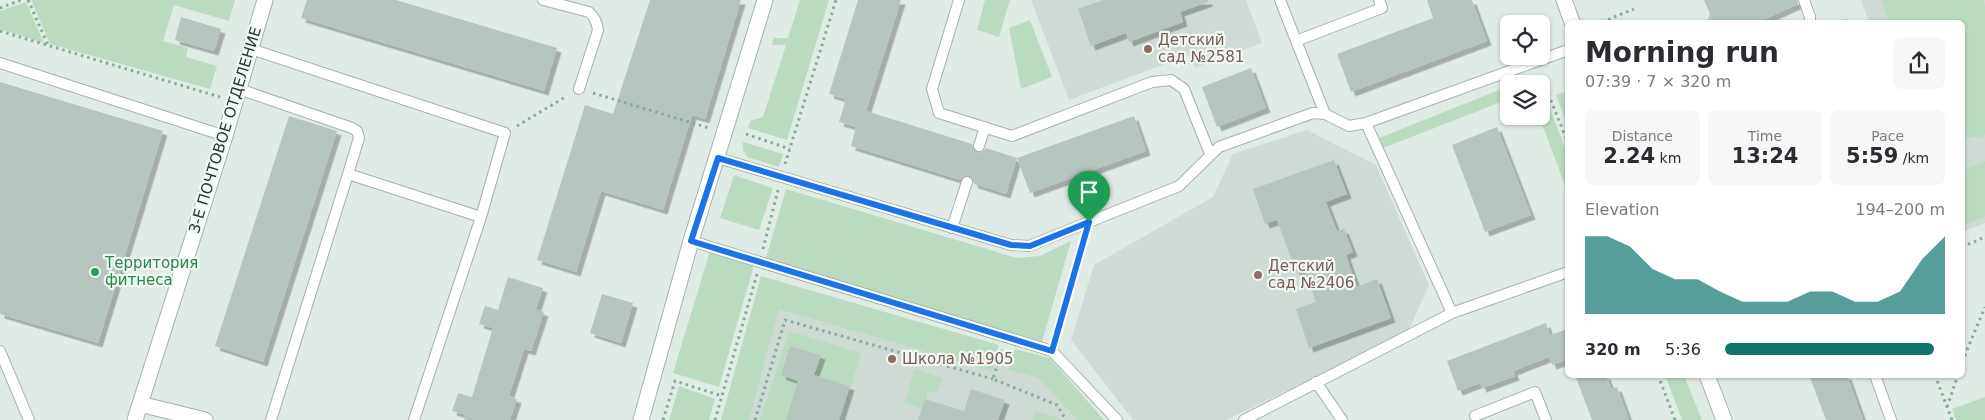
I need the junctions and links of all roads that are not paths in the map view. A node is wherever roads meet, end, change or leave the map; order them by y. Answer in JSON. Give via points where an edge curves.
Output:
{"nodes":[{"id":1,"x":265,"y":0,"type":"edge"},
{"id":2,"x":543,"y":0,"type":"edge"},
{"id":3,"x":765,"y":0,"type":"edge"},
{"id":4,"x":959,"y":0,"type":"edge"},
{"id":5,"x":1280,"y":0,"type":"edge"},
{"id":6,"x":1379,"y":0,"type":"edge"},
{"id":7,"x":1564,"y":0,"type":"edge"},
{"id":8,"x":1804,"y":0,"type":"edge"},
{"id":9,"x":1571,"y":20,"type":"edge"},
{"id":10,"x":1810,"y":20,"type":"edge"},
{"id":11,"x":1296,"y":41,"type":"junction"},
{"id":12,"x":251,"y":49,"type":"junction"},
{"id":13,"x":1565,"y":51,"type":"edge"},
{"id":14,"x":0,"y":63,"type":"edge"},
{"id":15,"x":579,"y":89,"type":"road end"},
{"id":16,"x":237,"y":96,"type":"junction"},
{"id":17,"x":1325,"y":114,"type":"junction"},
{"id":18,"x":1366,"y":123,"type":"junction"},
{"id":19,"x":985,"y":127,"type":"junction"},
{"id":20,"x":225,"y":136,"type":"junction"},
{"id":21,"x":979,"y":146,"type":"dead end"},
{"id":22,"x":1210,"y":154,"type":"junction"},
{"id":23,"x":718,"y":158,"type":"junction"},
{"id":24,"x":348,"y":174,"type":"junction"},
{"id":25,"x":967,"y":182,"type":"dead end"},
{"id":26,"x":481,"y":217,"type":"junction"},
{"id":27,"x":952,"y":228,"type":"junction"},
{"id":28,"x":691,"y":241,"type":"junction"},
{"id":29,"x":1565,"y":273,"type":"edge"},
{"id":30,"x":1452,"y":313,"type":"junction"},
{"id":31,"x":0,"y":351,"type":"edge"},
{"id":32,"x":1708,"y":378,"type":"edge"},
{"id":33,"x":1876,"y":378,"type":"edge"},
{"id":34,"x":1316,"y":382,"type":"junction"},
{"id":35,"x":140,"y":404,"type":"junction"},
{"id":36,"x":1475,"y":416,"type":"dead end"},
{"id":37,"x":29,"y":420,"type":"edge"},
{"id":38,"x":135,"y":420,"type":"edge"},
{"id":39,"x":205,"y":420,"type":"edge"},
{"id":40,"x":271,"y":420,"type":"edge"},
{"id":41,"x":414,"y":420,"type":"edge"},
{"id":42,"x":641,"y":420,"type":"edge"},
{"id":43,"x":1117,"y":420,"type":"edge"},
{"id":44,"x":1244,"y":420,"type":"edge"},
{"id":45,"x":1342,"y":420,"type":"edge"},
{"id":46,"x":1546,"y":420,"type":"edge"},
{"id":47,"x":1724,"y":420,"type":"edge"},
{"id":48,"x":1891,"y":420,"type":"edge"}],
"edges":[{"from":1,"to":12,"type":"street","name":"3-Е ПОЧТОВОЕ ОТДЕЛЕНИЕ"},
{"from":2,"to":15,"type":"lane","via":[[588,12],[598,24]]},
{"from":3,"to":23,"type":"street"},
{"from":4,"to":19,"type":"lane","via":[[932,89],[939,112]]},
{"from":5,"to":11,"type":"lane"},
{"from":6,"to":11,"type":"lane","via":[[1382,8]]},
{"from":7,"to":9,"type":"street"},
{"from":8,"to":10,"type":"lane"},
{"from":11,"to":17,"type":"lane"},
{"from":12,"to":16,"type":"street","name":"3-Е ПОЧТОВОЕ ОТДЕЛЕНИЕ"},
{"from":12,"to":26,"type":"lane","via":[[505,133]]},
{"from":13,"to":18,"type":"lane"},
{"from":14,"to":20,"type":"lane"},
{"from":16,"to":20,"type":"street","name":"3-Е ПОЧТОВОЕ ОТДЕЛЕНИЕ"},
{"from":16,"to":24,"type":"lane","via":[[352,128],[359,138]]},
{"from":17,"to":18,"type":"lane","via":[[1349,126]]},
{"from":17,"to":22,"type":"lane","via":[[1313,113],[1219,146]]},
{"from":18,"to":30,"type":"lane"},
{"from":19,"to":21,"type":"lane"},
{"from":19,"to":22,"type":"lane","via":[[1012,136],[1152,82],[1171,80],[1184,89]]},
{"from":20,"to":35,"type":"street","name":"3-Е ПОЧТОВОЕ ОТДЕЛЕНИЕ"},
{"from":22,"to":27,"type":"lane","via":[[1179,186],[1030,246],[1011,245]]},
{"from":23,"to":27,"type":"lane"},
{"from":23,"to":28,"type":"street"},
{"from":24,"to":26,"type":"lane"},
{"from":24,"to":40,"type":"lane"},
{"from":25,"to":27,"type":"lane"},
{"from":26,"to":41,"type":"lane"},
{"from":28,"to":42,"type":"street"},
{"from":28,"to":43,"type":"lane","via":[[1052,351]]},
{"from":29,"to":30,"type":"lane"},
{"from":30,"to":34,"type":"lane"},
{"from":31,"to":37,"type":"lane"},
{"from":32,"to":47,"type":"street"},
{"from":33,"to":48,"type":"lane"},
{"from":34,"to":44,"type":"lane"},
{"from":34,"to":45,"type":"lane"},
{"from":35,"to":38,"type":"street","name":"3-Е ПОЧТОВОЕ ОТДЕЛЕНИЕ"},
{"from":35,"to":39,"type":"street"},
{"from":36,"to":46,"type":"lane","via":[[1535,392]]}]}
